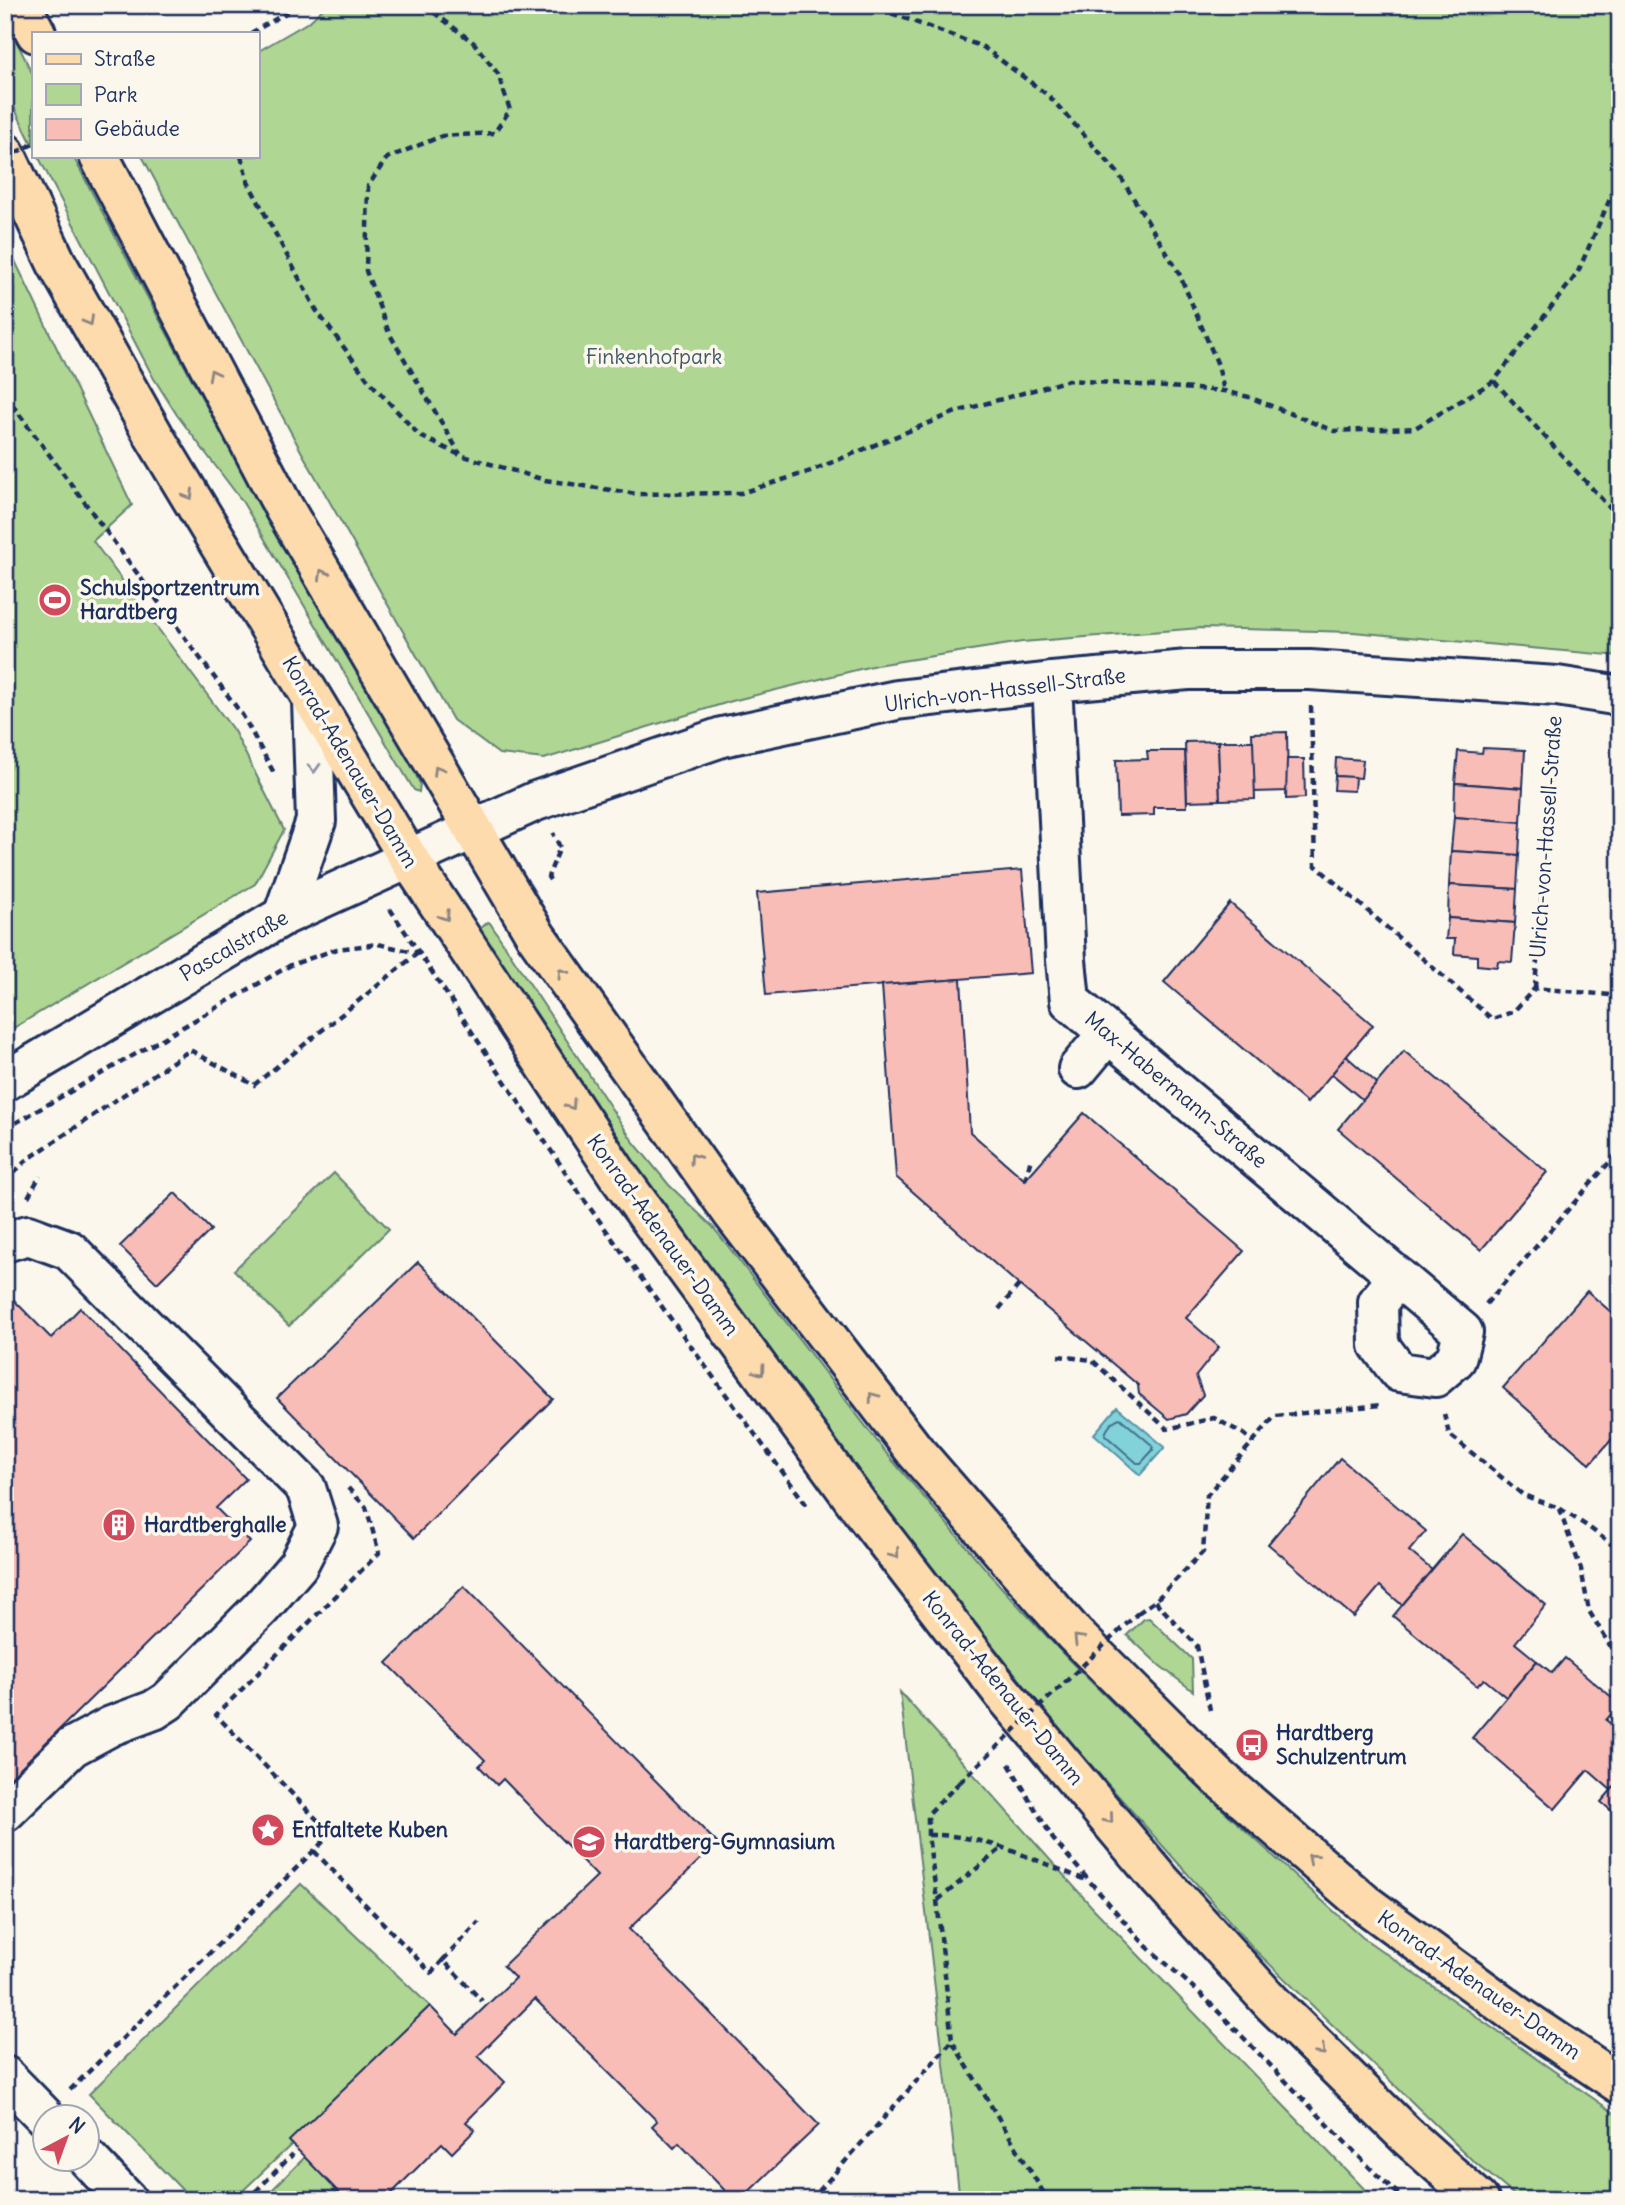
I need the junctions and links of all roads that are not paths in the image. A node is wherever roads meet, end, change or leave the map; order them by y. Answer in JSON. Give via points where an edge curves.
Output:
{"nodes":[{"id":1,"x":21,"y":5,"type":"edge"},
{"id":2,"x":35,"y":32,"type":"edge"},
{"id":3,"x":5,"y":156,"type":"edge"},
{"id":4,"x":100,"y":158,"type":"edge"},
{"id":5,"x":1052,"y":682,"type":"junction"},
{"id":6,"x":1620,"y":696,"type":"edge"},
{"id":7,"x":312,"y":700,"type":"junction"},
{"id":8,"x":472,"y":829,"type":"junction"},
{"id":9,"x":409,"y":859,"type":"junction"},
{"id":10,"x":283,"y":916,"type":"junction"},
{"id":11,"x":1108,"y":1033,"type":"junction"},
{"id":12,"x":1078,"y":1069,"type":"dead end"},
{"id":13,"x":5,"y":1081,"type":"edge"},
{"id":14,"x":5,"y":1242,"type":"edge"},
{"id":15,"x":1398,"y":1277,"type":"junction"},
{"id":16,"x":5,"y":1812,"type":"edge"},
{"id":17,"x":5,"y":2076,"type":"edge"},
{"id":18,"x":1620,"y":2084,"type":"edge"},
{"id":19,"x":33,"y":2104,"type":"edge"},
{"id":20,"x":102,"y":2174,"type":"edge"},
{"id":21,"x":127,"y":2200,"type":"edge"},
{"id":22,"x":1479,"y":2200,"type":"edge"}],
"edges":[{"from":1,"to":2,"type":"main road"},
{"from":3,"to":7,"type":"main road","name":"Konrad-Adenauer-Damm","one_way":true,"via":[[56,262],[154,436]]},
{"from":8,"to":4,"type":"main road","name":"Konrad-Adenauer-Damm","one_way":true,"via":[[284,508]]},
{"from":5,"to":6,"type":"street","name":"Ulrich-von-Hassell-Straße","via":[[1188,670],[1310,670],[1557,686]]},
{"from":5,"to":8,"type":"street","name":"Ulrich-von-Hassell-Straße","via":[[897,700],[722,737],[536,801]]},
{"from":5,"to":11,"type":"street","name":"Max-Habermann-Straße","via":[[1070,1000]]},
{"from":7,"to":9,"type":"main road","name":"Konrad-Adenauer-Damm"},
{"from":7,"to":10,"type":"street","one_way":true,"via":[[316,821]]},
{"from":8,"to":9,"type":"street","name":"Pascalstraße"},
{"from":18,"to":8,"type":"main road","name":"Konrad-Adenauer-Damm","one_way":true,"via":[[1364,1903],[1217,1776],[1074,1634],[915,1451],[733,1214],[536,936]]},
{"from":9,"to":10,"type":"street","name":"Pascalstraße"},
{"from":9,"to":22,"type":"main road","name":"Konrad-Adenauer-Damm","one_way":true,"via":[[620,1178],[861,1509],[1002,1692],[1160,1880],[1272,2003]]},
{"from":10,"to":13,"type":"street","name":"Pascalstraße"},
{"from":11,"to":12,"type":"street"},
{"from":11,"to":15,"type":"street","name":"Max-Habermann-Straße"},
{"from":14,"to":16,"type":"street","via":[[28,1235],[69,1250],[306,1488],[318,1526],[298,1565],[168,1702],[72,1746]]},
{"from":15,"to":15,"type":"street","name":"Max-Habermann-Straße","via":[[1463,1332],[1456,1359],[1435,1377],[1399,1372],[1379,1345],[1378,1302]]},
{"from":17,"to":19,"type":"street"},
{"from":20,"to":21,"type":"street"}]}
